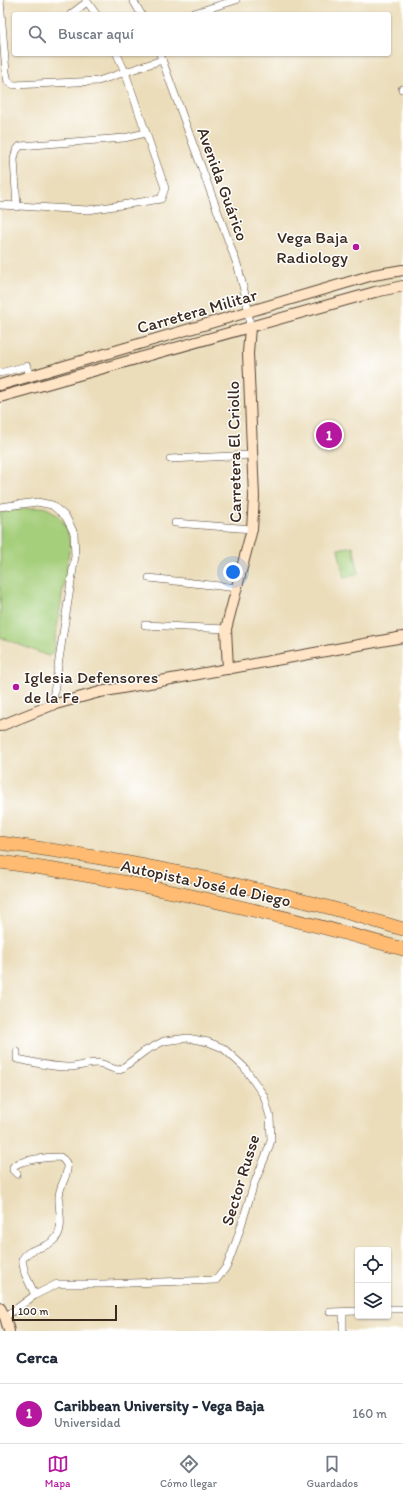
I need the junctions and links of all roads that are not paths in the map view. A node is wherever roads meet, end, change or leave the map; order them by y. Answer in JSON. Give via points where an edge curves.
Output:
{"nodes":[{"id":1,"x":0,"y":0,"type":"edge"},
{"id":2,"x":133,"y":0,"type":"edge"},
{"id":3,"x":236,"y":0,"type":"edge"},
{"id":4,"x":87,"y":1,"type":"edge"},
{"id":5,"x":73,"y":12,"type":"edge"},
{"id":6,"x":92,"y":12,"type":"edge"},
{"id":7,"x":140,"y":12,"type":"edge"},
{"id":8,"x":197,"y":12,"type":"edge"},
{"id":9,"x":118,"y":56,"type":"edge"},
{"id":10,"x":161,"y":57,"type":"edge"},
{"id":11,"x":125,"y":72,"type":"junction"},
{"id":12,"x":146,"y":133,"type":"junction"},
{"id":13,"x":0,"y":205,"type":"edge"},
{"id":14,"x":17,"y":207,"type":"junction"},
{"id":15,"x":403,"y":270,"type":"edge"},
{"id":16,"x":403,"y":286,"type":"edge"},
{"id":17,"x":248,"y":312,"type":"junction"},
{"id":18,"x":250,"y":327,"type":"junction"},
{"id":19,"x":0,"y":372,"type":"edge"},
{"id":20,"x":30,"y":376,"type":"junction"},
{"id":21,"x":0,"y":384,"type":"edge"},
{"id":22,"x":0,"y":397,"type":"edge"},
{"id":23,"x":253,"y":455,"type":"junction"},
{"id":24,"x":170,"y":459,"type":"dead end"},
{"id":25,"x":0,"y":507,"type":"edge"},
{"id":26,"x":176,"y":523,"type":"dead end"},
{"id":27,"x":252,"y":529,"type":"junction"},
{"id":28,"x":149,"y":578,"type":"dead end"},
{"id":29,"x":237,"y":588,"type":"junction"},
{"id":30,"x":145,"y":625,"type":"dead end"},
{"id":31,"x":226,"y":629,"type":"junction"},
{"id":32,"x":403,"y":637,"type":"edge"},
{"id":33,"x":228,"y":669,"type":"junction"},
{"id":34,"x":52,"y":705,"type":"junction"},
{"id":35,"x":0,"y":726,"type":"edge"},
{"id":36,"x":0,"y":843,"type":"edge"},
{"id":37,"x":0,"y":862,"type":"edge"},
{"id":38,"x":403,"y":929,"type":"edge"},
{"id":39,"x":403,"y":949,"type":"edge"},
{"id":40,"x":17,"y":1052,"type":"dead end"},
{"id":41,"x":17,"y":1174,"type":"dead end"},
{"id":42,"x":35,"y":1295,"type":"junction"},
{"id":43,"x":403,"y":1308,"type":"edge"},
{"id":44,"x":391,"y":1309,"type":"edge"},
{"id":45,"x":355,"y":1311,"type":"edge"},
{"id":46,"x":330,"y":1312,"type":"dead end"},
{"id":47,"x":343,"y":1312,"type":"junction"},
{"id":48,"x":3,"y":1313,"type":"edge"},
{"id":49,"x":9,"y":1331,"type":"edge"},
{"id":50,"x":343,"y":1331,"type":"edge"}],
"edges":[{"from":1,"to":11,"type":"street","via":[[8,82],[14,85],[98,80]]},
{"from":2,"to":7,"type":"street"},
{"from":3,"to":8,"type":"street"},
{"from":4,"to":5,"type":"street"},
{"from":4,"to":6,"type":"street"},
{"from":9,"to":11,"type":"street"},
{"from":10,"to":11,"type":"street"},
{"from":10,"to":17,"type":"street","name":"Avenida Guárico","via":[[238,267]]},
{"from":11,"to":12,"type":"street"},
{"from":12,"to":14,"type":"street","via":[[124,138],[20,146],[14,159]]},
{"from":12,"to":14,"type":"street","via":[[165,188],[160,199],[88,210]]},
{"from":13,"to":14,"type":"street"},
{"from":15,"to":17,"type":"main road","name":"Carretera Militar","via":[[373,275]]},
{"from":16,"to":18,"type":"main road","name":"Carretera Militar"},
{"from":17,"to":18,"type":"street","name":"Avenida Guárico"},
{"from":17,"to":20,"type":"main road","name":"Carretera Militar"},
{"from":18,"to":22,"type":"main road","name":"Carretera Militar"},
{"from":18,"to":23,"type":"main road","name":"Carretera El Criollo","via":[[248,353]]},
{"from":19,"to":20,"type":"street","via":[[27,366]]},
{"from":20,"to":21,"type":"main road","name":"Carretera Militar"},
{"from":23,"to":24,"type":"street"},
{"from":23,"to":27,"type":"main road","name":"Carretera El Criollo"},
{"from":25,"to":34,"type":"street","via":[[37,502],[52,505],[66,517],[74,533],[75,556]]},
{"from":26,"to":27,"type":"street"},
{"from":27,"to":29,"type":"main road","name":"Carretera El Criollo"},
{"from":28,"to":29,"type":"street"},
{"from":29,"to":31,"type":"main road","name":"Carretera El Criollo"},
{"from":30,"to":31,"type":"street"},
{"from":31,"to":33,"type":"main road","name":"Carretera El Criollo"},
{"from":32,"to":33,"type":"main road"},
{"from":33,"to":34,"type":"main road","via":[[100,692]]},
{"from":34,"to":35,"type":"main road"},
{"from":36,"to":38,"type":"highway","name":"Autopista José de Diego","via":[[150,867],[231,884]]},
{"from":37,"to":39,"type":"highway","name":"Autopista José de Diego","via":[[116,881],[236,905]]},
{"from":40,"to":42,"type":"street","name":"Sector Russe","via":[[17,1059],[34,1062],[79,1067],[95,1062],[120,1070],[145,1051],[164,1041],[188,1038],[208,1042],[223,1048],[244,1067],[264,1096],[270,1117],[271,1140],[268,1150],[227,1266],[216,1280],[57,1284]]},
{"from":41,"to":42,"type":"street","via":[[13,1170],[15,1164],[28,1160],[60,1157],[67,1164],[59,1194],[59,1235],[48,1245],[28,1252],[22,1260],[25,1274]]},
{"from":42,"to":48,"type":"street","name":"Sector Russe"},
{"from":43,"to":44,"type":"street"},
{"from":45,"to":47,"type":"street"},
{"from":46,"to":47,"type":"street"},
{"from":47,"to":50,"type":"street"},
{"from":48,"to":49,"type":"main road"}]}
